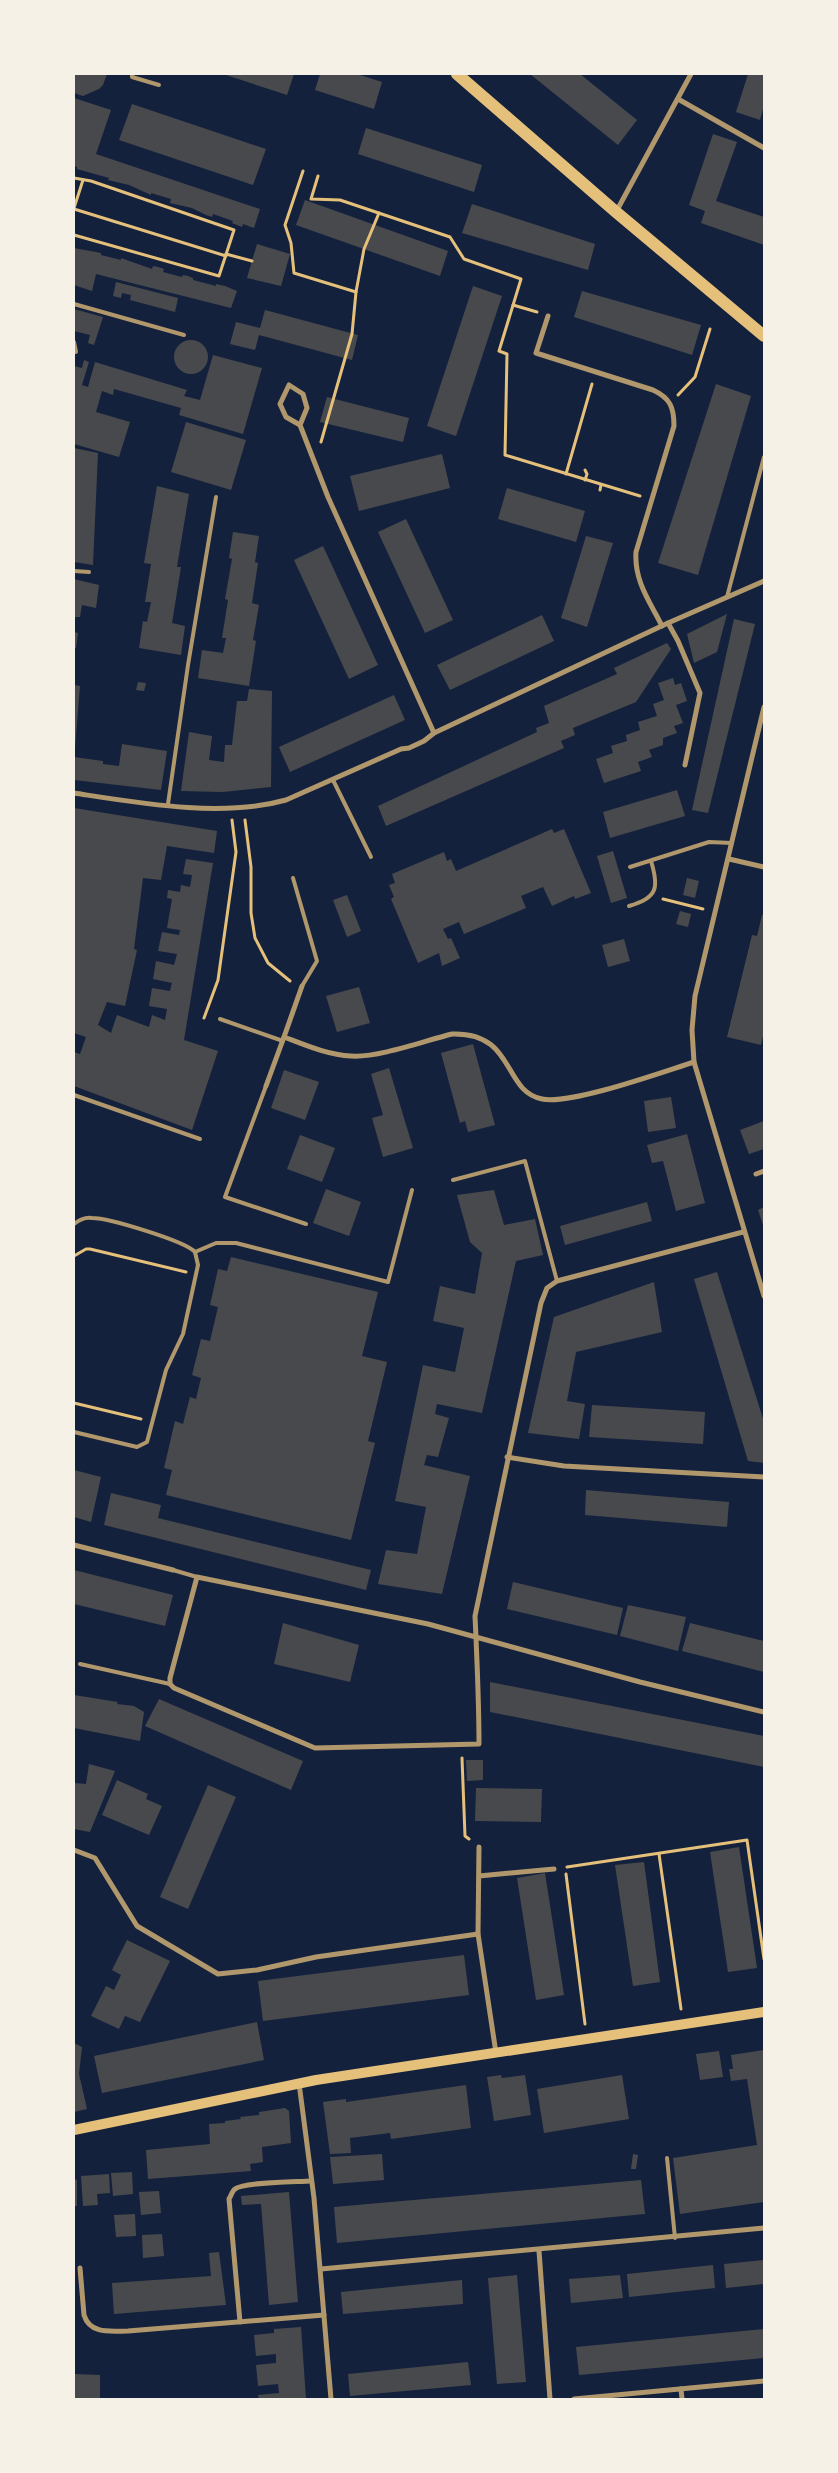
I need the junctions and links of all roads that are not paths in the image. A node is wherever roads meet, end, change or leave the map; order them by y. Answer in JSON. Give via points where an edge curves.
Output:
{"nodes":[{"id":1,"x":132,"y":74,"type":"edge"},
{"id":2,"x":458,"y":74,"type":"edge"},
{"id":3,"x":691,"y":74,"type":"edge"},
{"id":4,"x":159,"y":85,"type":"dead end"},
{"id":5,"x":678,"y":99,"type":"junction"},
{"id":6,"x":764,"y":148,"type":"edge"},
{"id":7,"x":616,"y":212,"type":"junction"},
{"id":8,"x":74,"y":304,"type":"edge"},
{"id":9,"x":548,"y":316,"type":"road end"},
{"id":10,"x":184,"y":335,"type":"dead end"},
{"id":11,"x":764,"y":336,"type":"edge"},
{"id":12,"x":74,"y":342,"type":"edge"},
{"id":13,"x":76,"y":352,"type":"dead end"},
{"id":14,"x":300,"y":426,"type":"junction"},
{"id":15,"x":764,"y":457,"type":"edge"},
{"id":16,"x":216,"y":497,"type":"dead end"},
{"id":17,"x":74,"y":571,"type":"edge"},
{"id":18,"x":89,"y":572,"type":"dead end"},
{"id":19,"x":764,"y":581,"type":"edge"},
{"id":20,"x":727,"y":597,"type":"junction"},
{"id":21,"x":668,"y":623,"type":"junction"},
{"id":22,"x":662,"y":626,"type":"junction"},
{"id":23,"x":764,"y":707,"type":"edge"},
{"id":24,"x":434,"y":733,"type":"junction"},
{"id":25,"x":685,"y":765,"type":"dead end"},
{"id":26,"x":333,"y":780,"type":"junction"},
{"id":27,"x":74,"y":793,"type":"edge"},
{"id":28,"x":168,"y":804,"type":"junction"},
{"id":29,"x":732,"y":843,"type":"junction"},
{"id":30,"x":371,"y":857,"type":"dead end"},
{"id":31,"x":729,"y":859,"type":"junction"},
{"id":32,"x":651,"y":861,"type":"junction"},
{"id":33,"x":764,"y":867,"type":"edge"},
{"id":34,"x":630,"y":868,"type":"dead end"},
{"id":35,"x":293,"y":878,"type":"dead end"},
{"id":36,"x":630,"y":906,"type":"dead end"},
{"id":37,"x":302,"y":986,"type":"joint"},
{"id":38,"x":220,"y":1019,"type":"dead end"},
{"id":39,"x":284,"y":1039,"type":"junction"},
{"id":40,"x":694,"y":1062,"type":"junction"},
{"id":41,"x":266,"y":1086,"type":"joint"},
{"id":42,"x":74,"y":1095,"type":"edge"},
{"id":43,"x":200,"y":1139,"type":"dead end"},
{"id":44,"x":764,"y":1171,"type":"edge"},
{"id":45,"x":756,"y":1174,"type":"dead end"},
{"id":46,"x":453,"y":1180,"type":"dead end"},
{"id":47,"x":412,"y":1190,"type":"dead end"},
{"id":48,"x":74,"y":1224,"type":"edge"},
{"id":49,"x":306,"y":1224,"type":"dead end"},
{"id":50,"x":743,"y":1232,"type":"junction"},
{"id":51,"x":195,"y":1252,"type":"junction"},
{"id":52,"x":557,"y":1281,"type":"junction"},
{"id":53,"x":764,"y":1296,"type":"edge"},
{"id":54,"x":74,"y":1432,"type":"edge"},
{"id":55,"x":507,"y":1457,"type":"junction"},
{"id":56,"x":764,"y":1477,"type":"edge"},
{"id":57,"x":74,"y":1545,"type":"edge"},
{"id":58,"x":173,"y":1570,"type":"joint"},
{"id":59,"x":196,"y":1577,"type":"junction"},
{"id":60,"x":476,"y":1637,"type":"junction"},
{"id":61,"x":80,"y":1664,"type":"dead end"},
{"id":62,"x":170,"y":1684,"type":"junction"},
{"id":63,"x":764,"y":1712,"type":"edge"},
{"id":64,"x":480,"y":1848,"type":"road end"},
{"id":65,"x":74,"y":1850,"type":"edge"},
{"id":66,"x":554,"y":1869,"type":"road end"},
{"id":67,"x":479,"y":1876,"type":"junction"},
{"id":68,"x":478,"y":1934,"type":"junction"},
{"id":69,"x":764,"y":2012,"type":"edge"},
{"id":70,"x":496,"y":2053,"type":"junction"},
{"id":71,"x":298,"y":2083,"type":"junction"},
{"id":72,"x":74,"y":2130,"type":"edge"},
{"id":73,"x":667,"y":2158,"type":"dead end"},
{"id":74,"x":311,"y":2181,"type":"junction"},
{"id":75,"x":764,"y":2228,"type":"edge"},
{"id":76,"x":675,"y":2238,"type":"junction"},
{"id":77,"x":539,"y":2250,"type":"junction"},
{"id":78,"x":80,"y":2268,"type":"dead end"},
{"id":79,"x":321,"y":2270,"type":"junction"},
{"id":80,"x":324,"y":2315,"type":"junction"},
{"id":81,"x":240,"y":2322,"type":"junction"},
{"id":82,"x":764,"y":2381,"type":"edge"},
{"id":83,"x":681,"y":2389,"type":"junction"},
{"id":84,"x":331,"y":2399,"type":"edge"},
{"id":85,"x":550,"y":2399,"type":"edge"},
{"id":86,"x":574,"y":2399,"type":"edge"},
{"id":87,"x":682,"y":2399,"type":"edge"}],
"edges":[{"from":1,"to":4,"type":"lane","via":[[132,77]]},
{"from":2,"to":7,"type":"main road"},
{"from":3,"to":5,"type":"street"},
{"from":5,"to":6,"type":"street"},
{"from":5,"to":7,"type":"street"},
{"from":7,"to":11,"type":"main road"},
{"from":8,"to":10,"type":"lane"},
{"from":9,"to":22,"type":"street","via":[[536,353],[653,390],[671,403],[674,426],[636,552],[635,566],[638,579]]},
{"from":12,"to":13,"type":"lane"},
{"from":14,"to":14,"type":"street","via":[[286,417],[280,404],[289,385],[303,394],[308,408]]},
{"from":14,"to":24,"type":"street"},
{"from":15,"to":20,"type":"lane"},
{"from":16,"to":28,"type":"lane"},
{"from":17,"to":18,"type":"lane"},
{"from":19,"to":20,"type":"street"},
{"from":20,"to":21,"type":"street"},
{"from":21,"to":22,"type":"street"},
{"from":21,"to":25,"type":"street","via":[[700,693]]},
{"from":22,"to":24,"type":"street"},
{"from":23,"to":29,"type":"street"},
{"from":24,"to":26,"type":"street","via":[[409,748]]},
{"from":26,"to":28,"type":"street","via":[[286,800],[244,809]]},
{"from":26,"to":30,"type":"lane"},
{"from":27,"to":28,"type":"street"},
{"from":29,"to":31,"type":"street"},
{"from":29,"to":32,"type":"lane","via":[[709,842]]},
{"from":31,"to":33,"type":"street"},
{"from":31,"to":40,"type":"street","via":[[695,996]]},
{"from":32,"to":34,"type":"lane"},
{"from":32,"to":36,"type":"lane","via":[[656,879],[655,891]]},
{"from":35,"to":37,"type":"lane","via":[[317,961]]},
{"from":37,"to":39,"type":"street"},
{"from":38,"to":39,"type":"lane"},
{"from":39,"to":40,"type":"street","via":[[328,1053],[351,1056],[465,1034],[492,1044],[523,1087],[542,1099],[586,1094]]},
{"from":39,"to":41,"type":"street"},
{"from":40,"to":50,"type":"street"},
{"from":41,"to":49,"type":"lane","via":[[225,1198]]},
{"from":42,"to":43,"type":"lane"},
{"from":44,"to":45,"type":"street"},
{"from":46,"to":52,"type":"lane","via":[[526,1160]]},
{"from":47,"to":51,"type":"lane","via":[[388,1282],[236,1243],[216,1243]]},
{"from":48,"to":51,"type":"lane","via":[[84,1218],[99,1219],[182,1242]]},
{"from":50,"to":52,"type":"street"},
{"from":50,"to":53,"type":"street"},
{"from":51,"to":54,"type":"lane","via":[[198,1265],[183,1334],[166,1370],[147,1442],[137,1447]]},
{"from":52,"to":55,"type":"street","via":[[547,1288],[541,1303]]},
{"from":55,"to":56,"type":"street","via":[[564,1466]]},
{"from":55,"to":60,"type":"street","via":[[475,1616]]},
{"from":57,"to":58,"type":"street"},
{"from":58,"to":59,"type":"lane"},
{"from":59,"to":60,"type":"street","via":[[428,1624]]},
{"from":59,"to":62,"type":"street"},
{"from":60,"to":62,"type":"street","via":[[479,1744],[315,1748]]},
{"from":60,"to":63,"type":"street"},
{"from":61,"to":62,"type":"lane"},
{"from":64,"to":67,"type":"street"},
{"from":65,"to":68,"type":"street","via":[[95,1858],[137,1926],[218,1974]]},
{"from":66,"to":67,"type":"street"},
{"from":67,"to":68,"type":"street"},
{"from":68,"to":70,"type":"street"},
{"from":69,"to":70,"type":"main road"},
{"from":70,"to":71,"type":"main road"},
{"from":71,"to":72,"type":"main road"},
{"from":71,"to":74,"type":"street"},
{"from":73,"to":76,"type":"lane"},
{"from":74,"to":79,"type":"street"},
{"from":74,"to":81,"type":"street","via":[[245,2185],[234,2189],[231,2194]]},
{"from":75,"to":76,"type":"street"},
{"from":76,"to":77,"type":"street"},
{"from":77,"to":79,"type":"street"},
{"from":77,"to":85,"type":"street"},
{"from":78,"to":81,"type":"street","via":[[84,2316],[86,2323],[96,2329],[128,2331]]},
{"from":79,"to":80,"type":"street"},
{"from":80,"to":81,"type":"street"},
{"from":80,"to":84,"type":"street"},
{"from":82,"to":83,"type":"street"},
{"from":83,"to":86,"type":"street"},
{"from":83,"to":87,"type":"street"}]}
